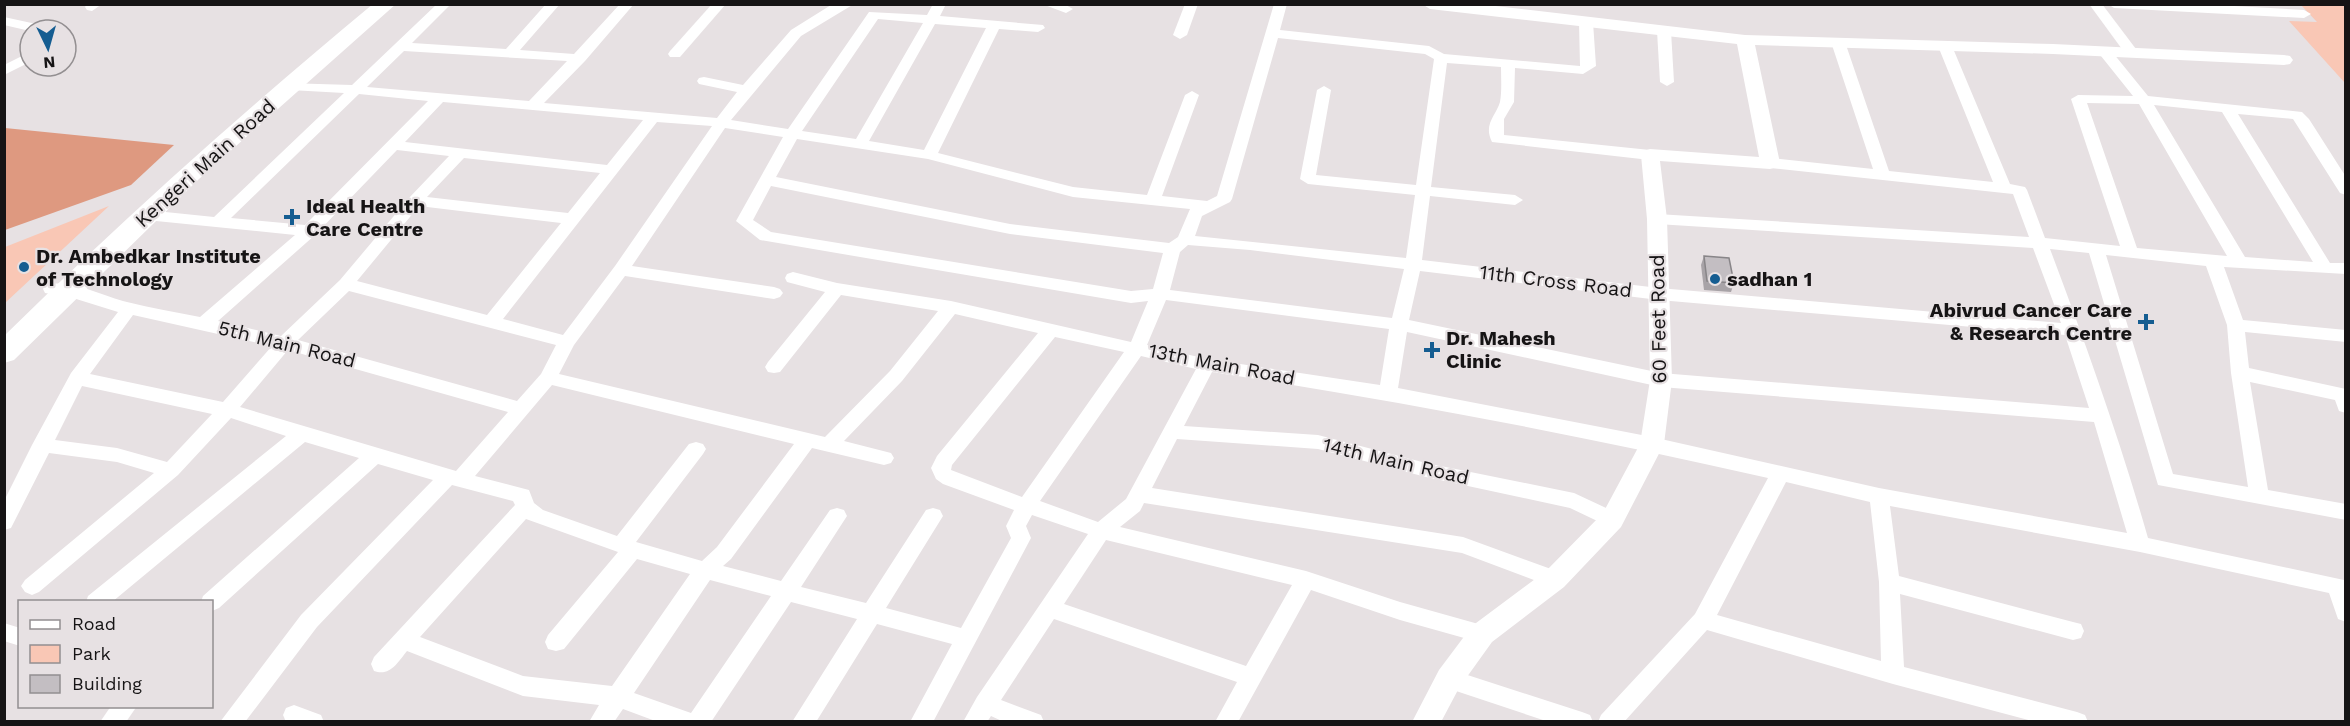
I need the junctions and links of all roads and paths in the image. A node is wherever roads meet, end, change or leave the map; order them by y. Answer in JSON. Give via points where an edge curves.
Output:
{"nodes":[{"id":1,"x":376,"y":4,"type":"edge"},
{"id":2,"x":386,"y":4,"type":"edge"},
{"id":3,"x":445,"y":4,"type":"edge"},
{"id":4,"x":554,"y":4,"type":"edge"},
{"id":5,"x":628,"y":4,"type":"edge"},
{"id":6,"x":720,"y":4,"type":"edge"},
{"id":7,"x":940,"y":4,"type":"edge"},
{"id":8,"x":1047,"y":4,"type":"edge"},
{"id":9,"x":1192,"y":4,"type":"edge"},
{"id":10,"x":1281,"y":4,"type":"edge"},
{"id":11,"x":1430,"y":4,"type":"edge"},
{"id":12,"x":2095,"y":4,"type":"edge"},
{"id":13,"x":2114,"y":4,"type":"edge"},
{"id":14,"x":2295,"y":4,"type":"edge"},
{"id":15,"x":842,"y":6,"type":"edge"},
{"id":16,"x":1450,"y":6,"type":"edge"},
{"id":17,"x":2168,"y":6,"type":"edge"},
{"id":18,"x":2232,"y":8,"type":"edge"},
{"id":19,"x":1066,"y":9,"type":"dead end"},
{"id":20,"x":874,"y":15,"type":"junction"},
{"id":21,"x":931,"y":20,"type":"junction"},
{"id":22,"x":1586,"y":22,"type":"junction"},
{"id":23,"x":994,"y":25,"type":"junction"},
{"id":24,"x":1038,"y":28,"type":"dead end"},
{"id":25,"x":1664,"y":31,"type":"junction"},
{"id":26,"x":1271,"y":33,"type":"junction"},
{"id":27,"x":1180,"y":35,"type":"dead end"},
{"id":28,"x":1744,"y":40,"type":"junction"},
{"id":29,"x":1838,"y":42,"type":"junction"},
{"id":30,"x":1945,"y":46,"type":"junction"},
{"id":31,"x":402,"y":47,"type":"junction"},
{"id":32,"x":2104,"y":51,"type":"junction"},
{"id":33,"x":2132,"y":53,"type":"junction"},
{"id":34,"x":509,"y":54,"type":"junction"},
{"id":35,"x":675,"y":54,"type":"dead end"},
{"id":36,"x":580,"y":58,"type":"junction"},
{"id":37,"x":1441,"y":58,"type":"junction"},
{"id":38,"x":2284,"y":60,"type":"dead end"},
{"id":39,"x":18,"y":62,"type":"edge"},
{"id":40,"x":1508,"y":63,"type":"junction"},
{"id":41,"x":4,"y":70,"type":"edge"},
{"id":42,"x":704,"y":81,"type":"dead end"},
{"id":43,"x":1667,"y":82,"type":"dead end"},
{"id":44,"x":291,"y":86,"type":"junction"},
{"id":45,"x":357,"y":90,"type":"junction"},
{"id":46,"x":746,"y":90,"type":"junction"},
{"id":47,"x":1324,"y":90,"type":"dead end"},
{"id":48,"x":1192,"y":95,"type":"dead end"},
{"id":49,"x":439,"y":98,"type":"junction"},
{"id":50,"x":2144,"y":100,"type":"junction"},
{"id":51,"x":533,"y":106,"type":"junction"},
{"id":52,"x":2227,"y":108,"type":"junction"},
{"id":53,"x":652,"y":118,"type":"junction"},
{"id":54,"x":722,"y":123,"type":"junction"},
{"id":55,"x":793,"y":133,"type":"junction"},
{"id":56,"x":861,"y":143,"type":"junction"},
{"id":57,"x":393,"y":145,"type":"junction"},
{"id":58,"x":460,"y":153,"type":"junction"},
{"id":59,"x":929,"y":155,"type":"junction"},
{"id":60,"x":1650,"y":155,"type":"junction"},
{"id":61,"x":1770,"y":163,"type":"junction"},
{"id":62,"x":612,"y":170,"type":"junction"},
{"id":63,"x":1882,"y":174,"type":"junction"},
{"id":64,"x":767,"y":180,"type":"junction"},
{"id":65,"x":2004,"y":187,"type":"junction"},
{"id":66,"x":2346,"y":190,"type":"edge"},
{"id":67,"x":1423,"y":191,"type":"junction"},
{"id":68,"x":1153,"y":200,"type":"junction"},
{"id":69,"x":1515,"y":200,"type":"dead end"},
{"id":70,"x":415,"y":201,"type":"junction"},
{"id":71,"x":1210,"y":206,"type":"junction"},
{"id":72,"x":146,"y":215,"type":"junction"},
{"id":73,"x":574,"y":219,"type":"junction"},
{"id":74,"x":1657,"y":219,"type":"junction"},
{"id":75,"x":218,"y":222,"type":"junction"},
{"id":76,"x":309,"y":231,"type":"junction"},
{"id":77,"x":2040,"y":243,"type":"junction"},
{"id":78,"x":1178,"y":244,"type":"junction"},
{"id":79,"x":2096,"y":249,"type":"junction"},
{"id":80,"x":2131,"y":254,"type":"junction"},
{"id":81,"x":2213,"y":261,"type":"junction"},
{"id":82,"x":2239,"y":262,"type":"junction"},
{"id":83,"x":1413,"y":264,"type":"junction"},
{"id":84,"x":2325,"y":267,"type":"junction"},
{"id":85,"x":2346,"y":269,"type":"edge"},
{"id":86,"x":621,"y":270,"type":"junction"},
{"id":87,"x":794,"y":278,"type":"dead end"},
{"id":88,"x":346,"y":284,"type":"junction"},
{"id":89,"x":837,"y":289,"type":"junction"},
{"id":90,"x":59,"y":290,"type":"junction"},
{"id":91,"x":774,"y":293,"type":"dead end"},
{"id":92,"x":1160,"y":294,"type":"junction"},
{"id":93,"x":1659,"y":294,"type":"junction"},
{"id":94,"x":951,"y":307,"type":"junction"},
{"id":95,"x":129,"y":309,"type":"junction"},
{"id":96,"x":491,"y":322,"type":"junction"},
{"id":97,"x":205,"y":323,"type":"junction"},
{"id":98,"x":1399,"y":324,"type":"junction"},
{"id":99,"x":2236,"y":325,"type":"junction"},
{"id":100,"x":1051,"y":329,"type":"junction"},
{"id":101,"x":2072,"y":330,"type":"junction"},
{"id":102,"x":2346,"y":336,"type":"edge"},
{"id":103,"x":4,"y":338,"type":"edge"},
{"id":104,"x":286,"y":342,"type":"junction"},
{"id":105,"x":567,"y":342,"type":"junction"},
{"id":106,"x":1137,"y":348,"type":"junction"},
{"id":107,"x":4,"y":353,"type":"edge"},
{"id":108,"x":1207,"y":364,"type":"junction"},
{"id":109,"x":774,"y":367,"type":"dead end"},
{"id":110,"x":2240,"y":373,"type":"junction"},
{"id":111,"x":77,"y":378,"type":"junction"},
{"id":112,"x":548,"y":378,"type":"junction"},
{"id":113,"x":1661,"y":380,"type":"junction"},
{"id":114,"x":1388,"y":393,"type":"junction"},
{"id":115,"x":2346,"y":406,"type":"edge"},
{"id":116,"x":520,"y":409,"type":"junction"},
{"id":117,"x":227,"y":410,"type":"junction"},
{"id":118,"x":2100,"y":416,"type":"junction"},
{"id":119,"x":1172,"y":432,"type":"junction"},
{"id":120,"x":302,"y":434,"type":"junction"},
{"id":121,"x":808,"y":440,"type":"junction"},
{"id":122,"x":1652,"y":444,"type":"junction"},
{"id":123,"x":42,"y":445,"type":"junction"},
{"id":124,"x":829,"y":445,"type":"junction"},
{"id":125,"x":696,"y":449,"type":"dead end"},
{"id":126,"x":374,"y":456,"type":"junction"},
{"id":127,"x":884,"y":458,"type":"dead end"},
{"id":128,"x":171,"y":470,"type":"junction"},
{"id":129,"x":1781,"y":473,"type":"junction"},
{"id":130,"x":454,"y":478,"type":"junction"},
{"id":131,"x":1139,"y":494,"type":"junction"},
{"id":132,"x":1879,"y":496,"type":"junction"},
{"id":133,"x":2259,"y":496,"type":"junction"},
{"id":134,"x":1026,"y":506,"type":"junction"},
{"id":135,"x":525,"y":507,"type":"junction"},
{"id":136,"x":2346,"y":512,"type":"edge"},
{"id":137,"x":837,"y":516,"type":"dead end"},
{"id":138,"x":933,"y":516,"type":"dead end"},
{"id":139,"x":1612,"y":520,"type":"junction"},
{"id":140,"x":4,"y":522,"type":"edge"},
{"id":141,"x":1101,"y":531,"type":"junction"},
{"id":142,"x":2139,"y":544,"type":"junction"},
{"id":143,"x":628,"y":547,"type":"junction"},
{"id":144,"x":705,"y":571,"type":"junction"},
{"id":145,"x":1555,"y":579,"type":"junction"},
{"id":146,"x":1306,"y":580,"type":"junction"},
{"id":147,"x":1889,"y":582,"type":"junction"},
{"id":148,"x":32,"y":586,"type":"dead end"},
{"id":149,"x":786,"y":592,"type":"junction"},
{"id":150,"x":98,"y":600,"type":"edge"},
{"id":151,"x":213,"y":600,"type":"edge"},
{"id":152,"x":1049,"y":608,"type":"junction"},
{"id":153,"x":874,"y":613,"type":"junction"},
{"id":154,"x":2346,"y":614,"type":"edge"},
{"id":155,"x":1703,"y":620,"type":"junction"},
{"id":156,"x":2073,"y":631,"type":"dead end"},
{"id":157,"x":1482,"y":634,"type":"junction"},
{"id":158,"x":966,"y":639,"type":"junction"},
{"id":159,"x":403,"y":640,"type":"junction"},
{"id":160,"x":556,"y":642,"type":"dead end"},
{"id":161,"x":382,"y":664,"type":"dead end"},
{"id":162,"x":1893,"y":674,"type":"junction"},
{"id":163,"x":1251,"y":677,"type":"junction"},
{"id":164,"x":1449,"y":679,"type":"junction"},
{"id":165,"x":618,"y":697,"type":"junction"},
{"id":166,"x":124,"y":708,"type":"edge"},
{"id":167,"x":979,"y":713,"type":"edge"},
{"id":168,"x":111,"y":722,"type":"edge"},
{"id":169,"x":231,"y":722,"type":"edge"},
{"id":170,"x":600,"y":722,"type":"edge"},
{"id":171,"x":687,"y":722,"type":"edge"},
{"id":172,"x":698,"y":722,"type":"edge"},
{"id":173,"x":803,"y":722,"type":"edge"},
{"id":174,"x":921,"y":722,"type":"edge"},
{"id":175,"x":1033,"y":722,"type":"edge"},
{"id":176,"x":1226,"y":722,"type":"edge"},
{"id":177,"x":1426,"y":722,"type":"edge"},
{"id":178,"x":1582,"y":722,"type":"edge"},
{"id":179,"x":1609,"y":722,"type":"edge"},
{"id":180,"x":2077,"y":722,"type":"edge"}],
"edges":[{"from":1,"to":90,"type":"main road","name":"Kengeri Main Road","via":[[158,188]]},
{"from":2,"to":44,"type":"main road","name":"Kengeri Main Road"},
{"from":3,"to":31,"type":"street"},
{"from":4,"to":34,"type":"street"},
{"from":5,"to":36,"type":"street"},
{"from":6,"to":35,"type":"street"},
{"from":7,"to":21,"type":"street"},
{"from":8,"to":19,"type":"street"},
{"from":9,"to":27,"type":"street"},
{"from":10,"to":26,"type":"street"},
{"from":11,"to":16,"type":"street"},
{"from":12,"to":33,"type":"street"},
{"from":13,"to":17,"type":"street"},
{"from":14,"to":18,"type":"street","via":[[2304,14]]},
{"from":15,"to":20,"type":"street"},
{"from":15,"to":46,"type":"street","via":[[796,33]]},
{"from":16,"to":22,"type":"street"},
{"from":17,"to":18,"type":"street"},
{"from":20,"to":21,"type":"street"},
{"from":20,"to":55,"type":"street"},
{"from":21,"to":23,"type":"street"},
{"from":21,"to":56,"type":"street"},
{"from":22,"to":25,"type":"street"},
{"from":22,"to":40,"type":"street","via":[[1587,69]]},
{"from":23,"to":24,"type":"street"},
{"from":23,"to":59,"type":"street"},
{"from":25,"to":28,"type":"street"},
{"from":25,"to":43,"type":"street"},
{"from":26,"to":37,"type":"street","via":[[1429,50]]},
{"from":26,"to":71,"type":"street","via":[[1224,199]]},
{"from":28,"to":29,"type":"street"},
{"from":28,"to":61,"type":"street"},
{"from":29,"to":30,"type":"street"},
{"from":29,"to":63,"type":"street"},
{"from":30,"to":32,"type":"street"},
{"from":30,"to":65,"type":"street"},
{"from":31,"to":34,"type":"street"},
{"from":31,"to":45,"type":"street"},
{"from":32,"to":33,"type":"street"},
{"from":32,"to":50,"type":"street"},
{"from":33,"to":38,"type":"street"},
{"from":34,"to":36,"type":"street"},
{"from":36,"to":51,"type":"street"},
{"from":37,"to":40,"type":"street"},
{"from":37,"to":67,"type":"street"},
{"from":39,"to":41,"type":"street"},
{"from":40,"to":60,"type":"street","via":[[1507,102],[1497,119],[1497,139]]},
{"from":42,"to":46,"type":"street"},
{"from":44,"to":45,"type":"street"},
{"from":44,"to":72,"type":"main road","name":"Kengeri Main Road"},
{"from":45,"to":49,"type":"street"},
{"from":45,"to":75,"type":"street"},
{"from":46,"to":54,"type":"street"},
{"from":47,"to":67,"type":"street","via":[[1308,178]]},
{"from":48,"to":68,"type":"street"},
{"from":49,"to":51,"type":"street"},
{"from":49,"to":57,"type":"street"},
{"from":50,"to":52,"type":"street"},
{"from":50,"to":80,"type":"street","via":[[2078,99]]},
{"from":50,"to":82,"type":"street"},
{"from":51,"to":53,"type":"street"},
{"from":52,"to":66,"type":"street","via":[[2301,117]]},
{"from":52,"to":84,"type":"street"},
{"from":53,"to":54,"type":"street"},
{"from":53,"to":62,"type":"street"},
{"from":54,"to":55,"type":"street"},
{"from":54,"to":86,"type":"street"},
{"from":55,"to":56,"type":"street"},
{"from":55,"to":64,"type":"street"},
{"from":56,"to":59,"type":"street"},
{"from":57,"to":58,"type":"street"},
{"from":57,"to":76,"type":"street"},
{"from":58,"to":62,"type":"street"},
{"from":58,"to":70,"type":"street"},
{"from":59,"to":68,"type":"street","via":[[1073,192]]},
{"from":60,"to":61,"type":"street"},
{"from":60,"to":74,"type":"street","name":"60 Feet Road"},
{"from":61,"to":63,"type":"street"},
{"from":62,"to":73,"type":"street"},
{"from":63,"to":65,"type":"street"},
{"from":64,"to":78,"type":"street","name":"11th Cross Road","via":[[1010,229]]},
{"from":64,"to":92,"type":"street","via":[[744,220],[766,236],[1131,297]]},
{"from":65,"to":77,"type":"street","via":[[2019,190]]},
{"from":67,"to":69,"type":"street"},
{"from":67,"to":83,"type":"street"},
{"from":68,"to":71,"type":"street"},
{"from":70,"to":73,"type":"street"},
{"from":70,"to":88,"type":"street"},
{"from":71,"to":78,"type":"street","via":[[1195,213]]},
{"from":72,"to":75,"type":"street"},
{"from":72,"to":90,"type":"main road","name":"Kengeri Main Road"},
{"from":73,"to":96,"type":"street"},
{"from":74,"to":77,"type":"street"},
{"from":74,"to":93,"type":"street","name":"60 Feet Road"},
{"from":75,"to":76,"type":"street"},
{"from":76,"to":97,"type":"street"},
{"from":77,"to":79,"type":"street"},
{"from":77,"to":101,"type":"street"},
{"from":78,"to":83,"type":"street","name":"11th Cross Road","via":[[1250,245]]},
{"from":78,"to":92,"type":"street"},
{"from":79,"to":80,"type":"street"},
{"from":79,"to":133,"type":"street","via":[[2165,480]]},
{"from":80,"to":81,"type":"street"},
{"from":81,"to":82,"type":"street"},
{"from":81,"to":99,"type":"street"},
{"from":82,"to":84,"type":"street"},
{"from":83,"to":93,"type":"street","name":"11th Cross Road"},
{"from":83,"to":98,"type":"street"},
{"from":84,"to":85,"type":"street"},
{"from":86,"to":91,"type":"street"},
{"from":86,"to":105,"type":"street"},
{"from":87,"to":89,"type":"street","name":"13th Main Road"},
{"from":88,"to":96,"type":"street"},
{"from":88,"to":104,"type":"street"},
{"from":89,"to":94,"type":"street","name":"13th Main Road"},
{"from":89,"to":109,"type":"street"},
{"from":90,"to":95,"type":"street","name":"5th Main Road"},
{"from":90,"to":103,"type":"main road","name":"Kengeri Main Road"},
{"from":90,"to":107,"type":"main road","name":"Kengeri Main Road"},
{"from":92,"to":98,"type":"street"},
{"from":92,"to":106,"type":"street"},
{"from":93,"to":101,"type":"street","name":"11th Cross Road"},
{"from":93,"to":113,"type":"street","name":"60 Feet Road"},
{"from":94,"to":100,"type":"street","name":"13th Main Road"},
{"from":94,"to":124,"type":"street","via":[[896,376]]},
{"from":95,"to":97,"type":"street","name":"5th Main Road"},
{"from":95,"to":111,"type":"street"},
{"from":96,"to":105,"type":"street"},
{"from":97,"to":104,"type":"street","name":"5th Main Road"},
{"from":98,"to":113,"type":"street"},
{"from":98,"to":114,"type":"street"},
{"from":99,"to":102,"type":"street"},
{"from":99,"to":110,"type":"street"},
{"from":100,"to":106,"type":"street","name":"13th Main Road"},
{"from":100,"to":134,"type":"street","via":[[941,468],[951,479]]},
{"from":101,"to":118,"type":"street"},
{"from":104,"to":116,"type":"street","name":"5th Main Road"},
{"from":104,"to":117,"type":"street"},
{"from":105,"to":112,"type":"street"},
{"from":106,"to":108,"type":"street","name":"13th Main Road"},
{"from":106,"to":134,"type":"street"},
{"from":108,"to":114,"type":"street","name":"13th Main Road"},
{"from":108,"to":119,"type":"street"},
{"from":110,"to":115,"type":"street","via":[[2343,395]]},
{"from":110,"to":133,"type":"street"},
{"from":111,"to":117,"type":"street"},
{"from":111,"to":123,"type":"street"},
{"from":112,"to":116,"type":"street"},
{"from":112,"to":121,"type":"street"},
{"from":113,"to":118,"type":"street"},
{"from":113,"to":122,"type":"street","name":"60 Feet Road"},
{"from":114,"to":122,"type":"street","name":"13th Main Road"},
{"from":116,"to":130,"type":"street"},
{"from":117,"to":120,"type":"street"},
{"from":117,"to":128,"type":"street"},
{"from":118,"to":142,"type":"street"},
{"from":119,"to":131,"type":"street"},
{"from":119,"to":139,"type":"street","name":"14th Main Road","via":[[1318,442],[1426,470],[1574,501]]},
{"from":120,"to":126,"type":"street"},
{"from":120,"to":150,"type":"street"},
{"from":121,"to":124,"type":"street"},
{"from":121,"to":144,"type":"street","via":[[730,545]]},
{"from":122,"to":129,"type":"street","name":"13th Main Road"},
{"from":122,"to":139,"type":"street","name":"60 Feet Road"},
{"from":123,"to":128,"type":"street","via":[[117,455]]},
{"from":123,"to":140,"type":"street"},
{"from":124,"to":127,"type":"street"},
{"from":125,"to":143,"type":"street"},
{"from":126,"to":130,"type":"street"},
{"from":126,"to":151,"type":"street"},
{"from":128,"to":148,"type":"street"},
{"from":129,"to":132,"type":"street","name":"13th Main Road"},
{"from":129,"to":155,"type":"street"},
{"from":130,"to":135,"type":"street","via":[[522,495]]},
{"from":130,"to":169,"type":"street","via":[[309,621]]},
{"from":131,"to":141,"type":"street","via":[[1133,505]]},
{"from":131,"to":145,"type":"street","via":[[1463,545]]},
{"from":132,"to":142,"type":"street","name":"13th Main Road"},
{"from":132,"to":147,"type":"street"},
{"from":133,"to":136,"type":"street"},
{"from":134,"to":141,"type":"street"},
{"from":134,"to":158,"type":"street","via":[[1016,526],[1021,538]]},
{"from":135,"to":143,"type":"street","via":[[536,516]]},
{"from":135,"to":159,"type":"street"},
{"from":137,"to":149,"type":"street"},
{"from":138,"to":153,"type":"street"},
{"from":139,"to":145,"type":"street","name":"60 Feet Road"},
{"from":141,"to":146,"type":"street"},
{"from":141,"to":152,"type":"street"},
{"from":142,"to":154,"type":"street","name":"13th Main Road","via":[[2337,586]]},
{"from":143,"to":144,"type":"street"},
{"from":143,"to":160,"type":"street"},
{"from":144,"to":149,"type":"street"},
{"from":144,"to":165,"type":"street"},
{"from":145,"to":157,"type":"street","name":"60 Feet Road"},
{"from":146,"to":157,"type":"street"},
{"from":146,"to":163,"type":"street"},
{"from":147,"to":156,"type":"street"},
{"from":147,"to":162,"type":"street"},
{"from":149,"to":153,"type":"street"},
{"from":149,"to":172,"type":"street"},
{"from":152,"to":163,"type":"street"},
{"from":152,"to":167,"type":"street"},
{"from":153,"to":158,"type":"street"},
{"from":153,"to":173,"type":"street"},
{"from":155,"to":162,"type":"street"},
{"from":155,"to":179,"type":"street"},
{"from":157,"to":164,"type":"street","name":"60 Feet Road"},
{"from":158,"to":174,"type":"street"},
{"from":159,"to":161,"type":"street"},
{"from":159,"to":165,"type":"street","via":[[523,686]]},
{"from":162,"to":180,"type":"street"},
{"from":163,"to":176,"type":"street"},
{"from":164,"to":177,"type":"street","name":"60 Feet Road"},
{"from":164,"to":178,"type":"street"},
{"from":165,"to":170,"type":"street"},
{"from":165,"to":171,"type":"street"},
{"from":166,"to":168,"type":"street"},
{"from":167,"to":175,"type":"street"}]}
